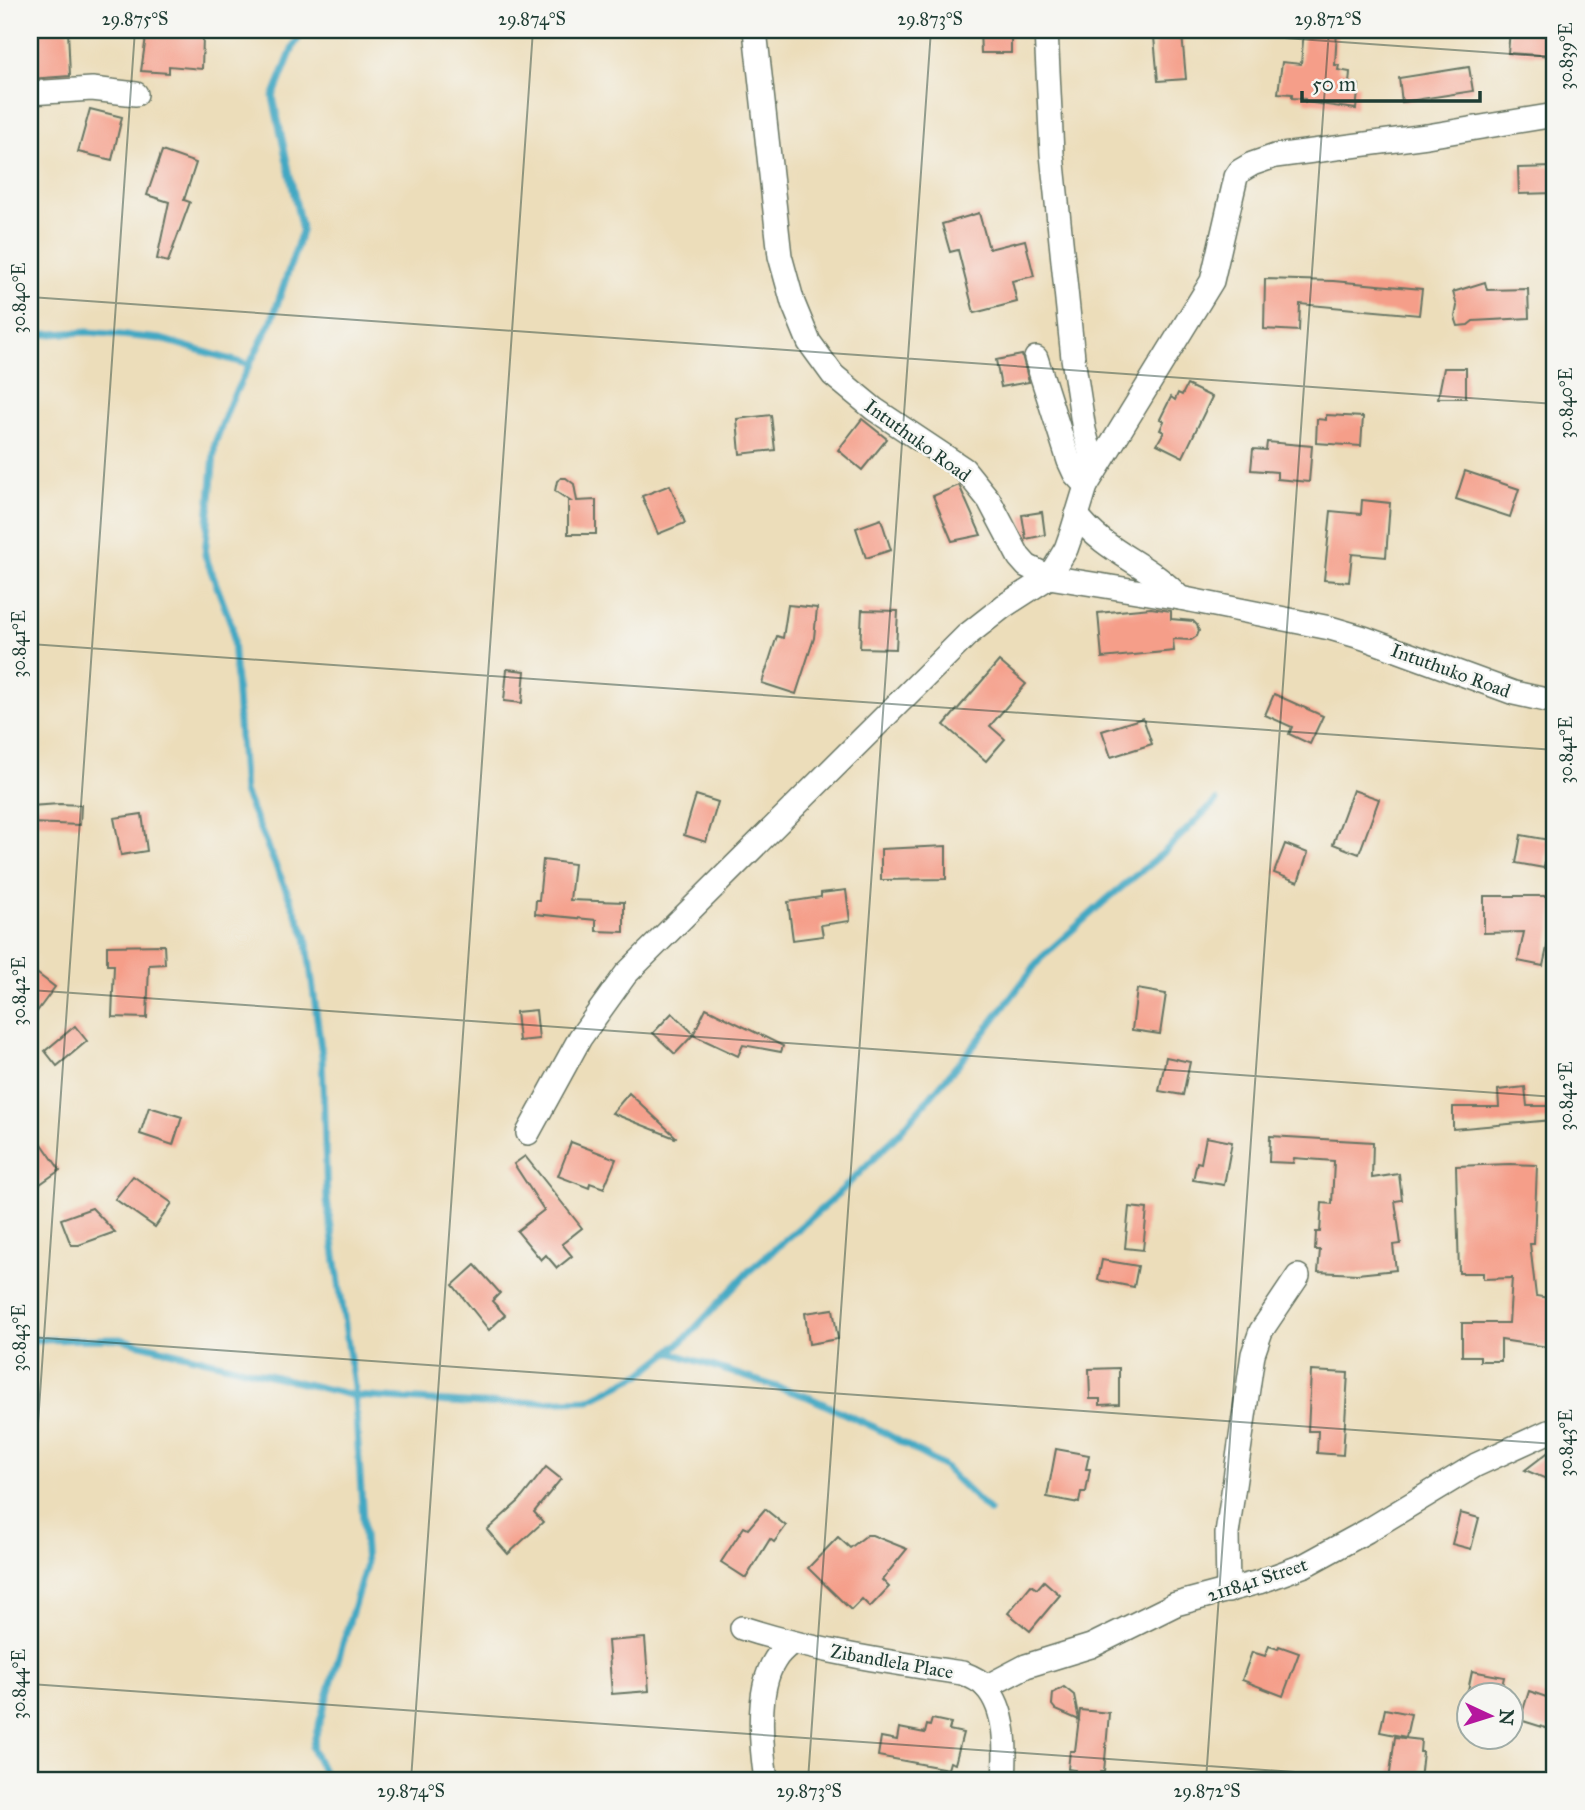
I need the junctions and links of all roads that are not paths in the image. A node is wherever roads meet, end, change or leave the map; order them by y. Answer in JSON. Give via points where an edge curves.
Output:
{"nodes":[{"id":1,"x":755,"y":30,"type":"edge"},
{"id":2,"x":1046,"y":30,"type":"edge"},
{"id":3,"x":30,"y":93,"type":"edge"},
{"id":4,"x":136,"y":94,"type":"dead end"},
{"id":5,"x":1555,"y":115,"type":"edge"},
{"id":6,"x":1036,"y":358,"type":"dead end"},
{"id":7,"x":1090,"y":478,"type":"junction"},
{"id":8,"x":1077,"y":515,"type":"junction"},
{"id":9,"x":1049,"y":577,"type":"junction"},
{"id":10,"x":1180,"y":598,"type":"junction"},
{"id":11,"x":1555,"y":702,"type":"edge"},
{"id":12,"x":528,"y":1133,"type":"dead end"},
{"id":13,"x":1298,"y":1276,"type":"dead end"},
{"id":14,"x":1555,"y":1431,"type":"edge"},
{"id":15,"x":1227,"y":1591,"type":"junction"},
{"id":16,"x":742,"y":1628,"type":"dead end"},
{"id":17,"x":791,"y":1643,"type":"junction"},
{"id":18,"x":986,"y":1687,"type":"junction"},
{"id":19,"x":766,"y":1780,"type":"edge"},
{"id":20,"x":1004,"y":1780,"type":"edge"}],
"edges":[{"from":1,"to":9,"type":"street","name":"Intuthuko Road","via":[[780,256],[809,342],[833,375],[864,401],[964,469],[989,500],[1018,557]]},
{"from":2,"to":7,"type":"street","via":[[1052,154]]},
{"from":3,"to":4,"type":"street","via":[[92,89]]},
{"from":5,"to":7,"type":"street","via":[[1275,156],[1240,172],[1231,190],[1212,281]]},
{"from":6,"to":7,"type":"street","via":[[1069,461],[1075,474]]},
{"from":7,"to":8,"type":"street"},
{"from":8,"to":9,"type":"street","via":[[1066,549]]},
{"from":8,"to":10,"type":"street","via":[[1094,536],[1160,578]]},
{"from":9,"to":10,"type":"street","name":"Intuthuko Road"},
{"from":9,"to":12,"type":"street","via":[[967,635],[626,974],[579,1038]]},
{"from":10,"to":11,"type":"street","name":"Intuthuko Road","via":[[1330,628],[1514,693]]},
{"from":13,"to":15,"type":"street","via":[[1261,1331],[1253,1354],[1227,1534]]},
{"from":14,"to":15,"type":"street","name":"211841 Street","via":[[1476,1465],[1305,1564]]},
{"from":15,"to":18,"type":"street","name":"211841 Street","via":[[1176,1604],[1091,1646],[1026,1666]]},
{"from":16,"to":17,"type":"street","name":"Zibandlela Place"},
{"from":17,"to":18,"type":"street","name":"Zibandlela Place","via":[[962,1673]]},
{"from":17,"to":19,"type":"street","via":[[776,1657],[764,1688]]},
{"from":18,"to":20,"type":"street","via":[[999,1709]]}]}
